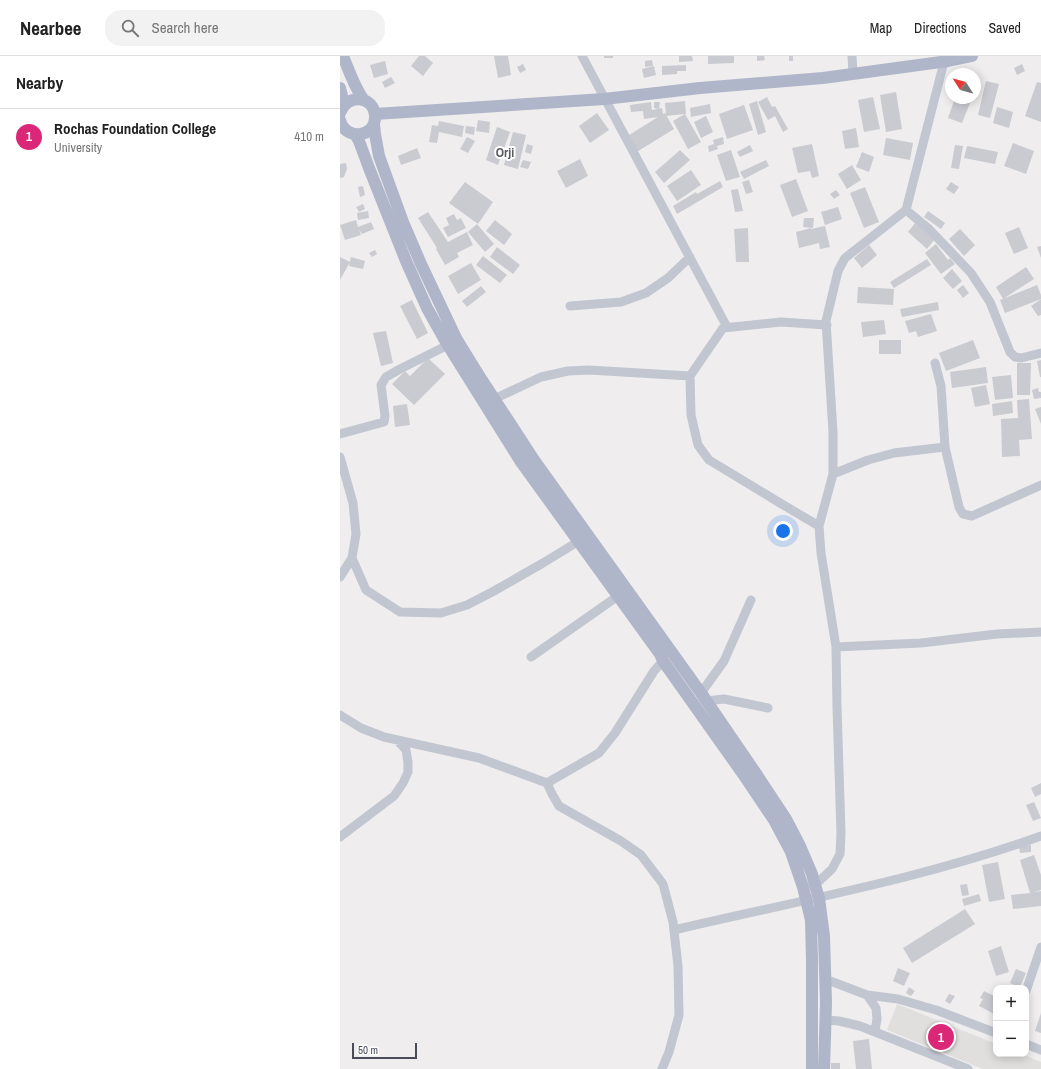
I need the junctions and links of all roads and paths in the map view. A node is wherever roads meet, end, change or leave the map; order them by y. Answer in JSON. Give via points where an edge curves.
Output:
{"nodes":[{"id":1,"x":343,"y":56,"type":"edge"},
{"id":2,"x":582,"y":56,"type":"edge"},
{"id":3,"x":852,"y":56,"type":"edge"},
{"id":4,"x":972,"y":56,"type":"edge"},
{"id":5,"x":944,"y":62,"type":"junction"},
{"id":6,"x":853,"y":74,"type":"junction"},
{"id":7,"x":340,"y":88,"type":"edge"},
{"id":8,"x":363,"y":100,"type":"junction"},
{"id":9,"x":604,"y":100,"type":"junction"},
{"id":10,"x":341,"y":110,"type":"edge"},
{"id":11,"x":375,"y":119,"type":"junction"},
{"id":12,"x":340,"y":120,"type":"edge"},
{"id":13,"x":355,"y":134,"type":"junction"},
{"id":14,"x":906,"y":210,"type":"junction"},
{"id":15,"x":690,"y":257,"type":"junction"},
{"id":16,"x":570,"y":306,"type":"dead end"},
{"id":17,"x":826,"y":325,"type":"junction"},
{"id":18,"x":728,"y":327,"type":"junction"},
{"id":19,"x":448,"y":345,"type":"junction"},
{"id":20,"x":1041,"y":353,"type":"edge"},
{"id":21,"x":935,"y":363,"type":"dead end"},
{"id":22,"x":690,"y":376,"type":"junction"},
{"id":23,"x":494,"y":399,"type":"junction"},
{"id":24,"x":340,"y":434,"type":"edge"},
{"id":25,"x":944,"y":447,"type":"junction"},
{"id":26,"x":340,"y":457,"type":"edge"},
{"id":27,"x":833,"y":474,"type":"junction"},
{"id":28,"x":1041,"y":485,"type":"edge"},
{"id":29,"x":819,"y":526,"type":"junction"},
{"id":30,"x":579,"y":541,"type":"junction"},
{"id":31,"x":352,"y":558,"type":"junction"},
{"id":32,"x":340,"y":576,"type":"edge"},
{"id":33,"x":618,"y":596,"type":"junction"},
{"id":34,"x":751,"y":600,"type":"dead end"},
{"id":35,"x":1041,"y":632,"type":"edge"},
{"id":36,"x":836,"y":647,"type":"junction"},
{"id":37,"x":531,"y":657,"type":"dead end"},
{"id":38,"x":662,"y":661,"type":"junction"},
{"id":39,"x":703,"y":697,"type":"junction"},
{"id":40,"x":768,"y":708,"type":"dead end"},
{"id":41,"x":340,"y":715,"type":"edge"},
{"id":42,"x":397,"y":740,"type":"junction"},
{"id":43,"x":547,"y":783,"type":"junction"},
{"id":44,"x":1041,"y":836,"type":"edge"},
{"id":45,"x":340,"y":837,"type":"edge"},
{"id":46,"x":815,"y":884,"type":"junction"},
{"id":47,"x":813,"y":899,"type":"junction"},
{"id":48,"x":674,"y":930,"type":"junction"},
{"id":49,"x":1041,"y":947,"type":"edge"},
{"id":50,"x":825,"y":979,"type":"junction"},
{"id":51,"x":1028,"y":985,"type":"edge"},
{"id":52,"x":867,"y":995,"type":"junction"},
{"id":53,"x":825,"y":1020,"type":"junction"},
{"id":54,"x":875,"y":1031,"type":"junction"},
{"id":55,"x":993,"y":1032,"type":"edge"},
{"id":56,"x":1029,"y":1045,"type":"edge"},
{"id":57,"x":1041,"y":1050,"type":"edge"},
{"id":58,"x":662,"y":1069,"type":"edge"},
{"id":59,"x":812,"y":1069,"type":"edge"},
{"id":60,"x":824,"y":1069,"type":"edge"},
{"id":61,"x":968,"y":1069,"type":"edge"}],
"edges":[{"from":1,"to":8,"type":"main road"},
{"from":2,"to":9,"type":"street"},
{"from":3,"to":6,"type":"street"},
{"from":4,"to":5,"type":"main road"},
{"from":5,"to":6,"type":"main road"},
{"from":5,"to":14,"type":"street"},
{"from":6,"to":9,"type":"main road"},
{"from":7,"to":10,"type":"main road","via":[[343,100]]},
{"from":8,"to":10,"type":"main road","via":[[350,100]]},
{"from":8,"to":11,"type":"main road","via":[[373,108]]},
{"from":9,"to":11,"type":"main road"},
{"from":9,"to":15,"type":"street"},
{"from":11,"to":13,"type":"main road","via":[[365,133]]},
{"from":11,"to":23,"type":"main road","via":[[379,156],[402,222],[457,340]]},
{"from":12,"to":13,"type":"main road","via":[[344,128]]},
{"from":13,"to":19,"type":"main road","via":[[360,141],[406,261],[427,308]]},
{"from":14,"to":17,"type":"street","via":[[845,258],[838,271]]},
{"from":14,"to":20,"type":"street","via":[[929,229],[971,273],[990,302],[1010,352],[1021,358]]},
{"from":15,"to":16,"type":"street","via":[[668,278],[646,293],[621,302]]},
{"from":15,"to":18,"type":"street"},
{"from":17,"to":18,"type":"street","via":[[781,322]]},
{"from":17,"to":27,"type":"street"},
{"from":18,"to":22,"type":"street","via":[[723,328]]},
{"from":19,"to":24,"type":"street","via":[[386,377],[382,385],[384,422]]},
{"from":19,"to":30,"type":"main road","via":[[522,462]]},
{"from":21,"to":25,"type":"street","via":[[941,386]]},
{"from":22,"to":23,"type":"street","via":[[589,370],[568,372],[541,377]]},
{"from":22,"to":29,"type":"street","via":[[691,415],[698,445],[709,460]]},
{"from":23,"to":39,"type":"main road","via":[[534,460]]},
{"from":25,"to":27,"type":"street","via":[[894,453]]},
{"from":25,"to":28,"type":"street","via":[[963,514],[972,516]]},
{"from":26,"to":31,"type":"street","via":[[353,503],[356,534]]},
{"from":27,"to":29,"type":"street"},
{"from":29,"to":36,"type":"street"},
{"from":30,"to":31,"type":"street","via":[[494,591],[467,605],[441,613],[400,612],[366,590]]},
{"from":30,"to":33,"type":"main road"},
{"from":31,"to":32,"type":"street"},
{"from":33,"to":37,"type":"street"},
{"from":33,"to":38,"type":"main road","via":[[660,654]]},
{"from":34,"to":39,"type":"street","via":[[724,661]]},
{"from":35,"to":36,"type":"street","via":[[997,634],[921,643]]},
{"from":36,"to":46,"type":"street","via":[[842,833],[840,854],[832,870]]},
{"from":38,"to":43,"type":"street","via":[[599,753]]},
{"from":38,"to":47,"type":"main road","via":[[774,820],[791,852],[803,886]]},
{"from":39,"to":40,"type":"street"},
{"from":39,"to":46,"type":"main road","via":[[786,819]]},
{"from":41,"to":42,"type":"street","via":[[361,728]]},
{"from":42,"to":43,"type":"street","via":[[479,758]]},
{"from":42,"to":45,"type":"street","via":[[406,750],[408,762],[408,772],[403,783],[394,796]]},
{"from":43,"to":48,"type":"street","via":[[559,806],[641,855],[662,884]]},
{"from":44,"to":47,"type":"street","via":[[923,873]]},
{"from":46,"to":47,"type":"main road"},
{"from":47,"to":48,"type":"street"},
{"from":47,"to":50,"type":"main road","via":[[824,936]]},
{"from":47,"to":59,"type":"main road"},
{"from":48,"to":58,"type":"street","via":[[678,966],[678,1015]]},
{"from":49,"to":51,"type":"street"},
{"from":50,"to":52,"type":"street"},
{"from":50,"to":53,"type":"main road"},
{"from":52,"to":54,"type":"street","via":[[876,1008]]},
{"from":52,"to":55,"type":"street","via":[[898,999],[936,1010]]},
{"from":53,"to":54,"type":"street","via":[[839,1021]]},
{"from":53,"to":60,"type":"main road"},
{"from":54,"to":61,"type":"street"},
{"from":56,"to":57,"type":"street"}]}
